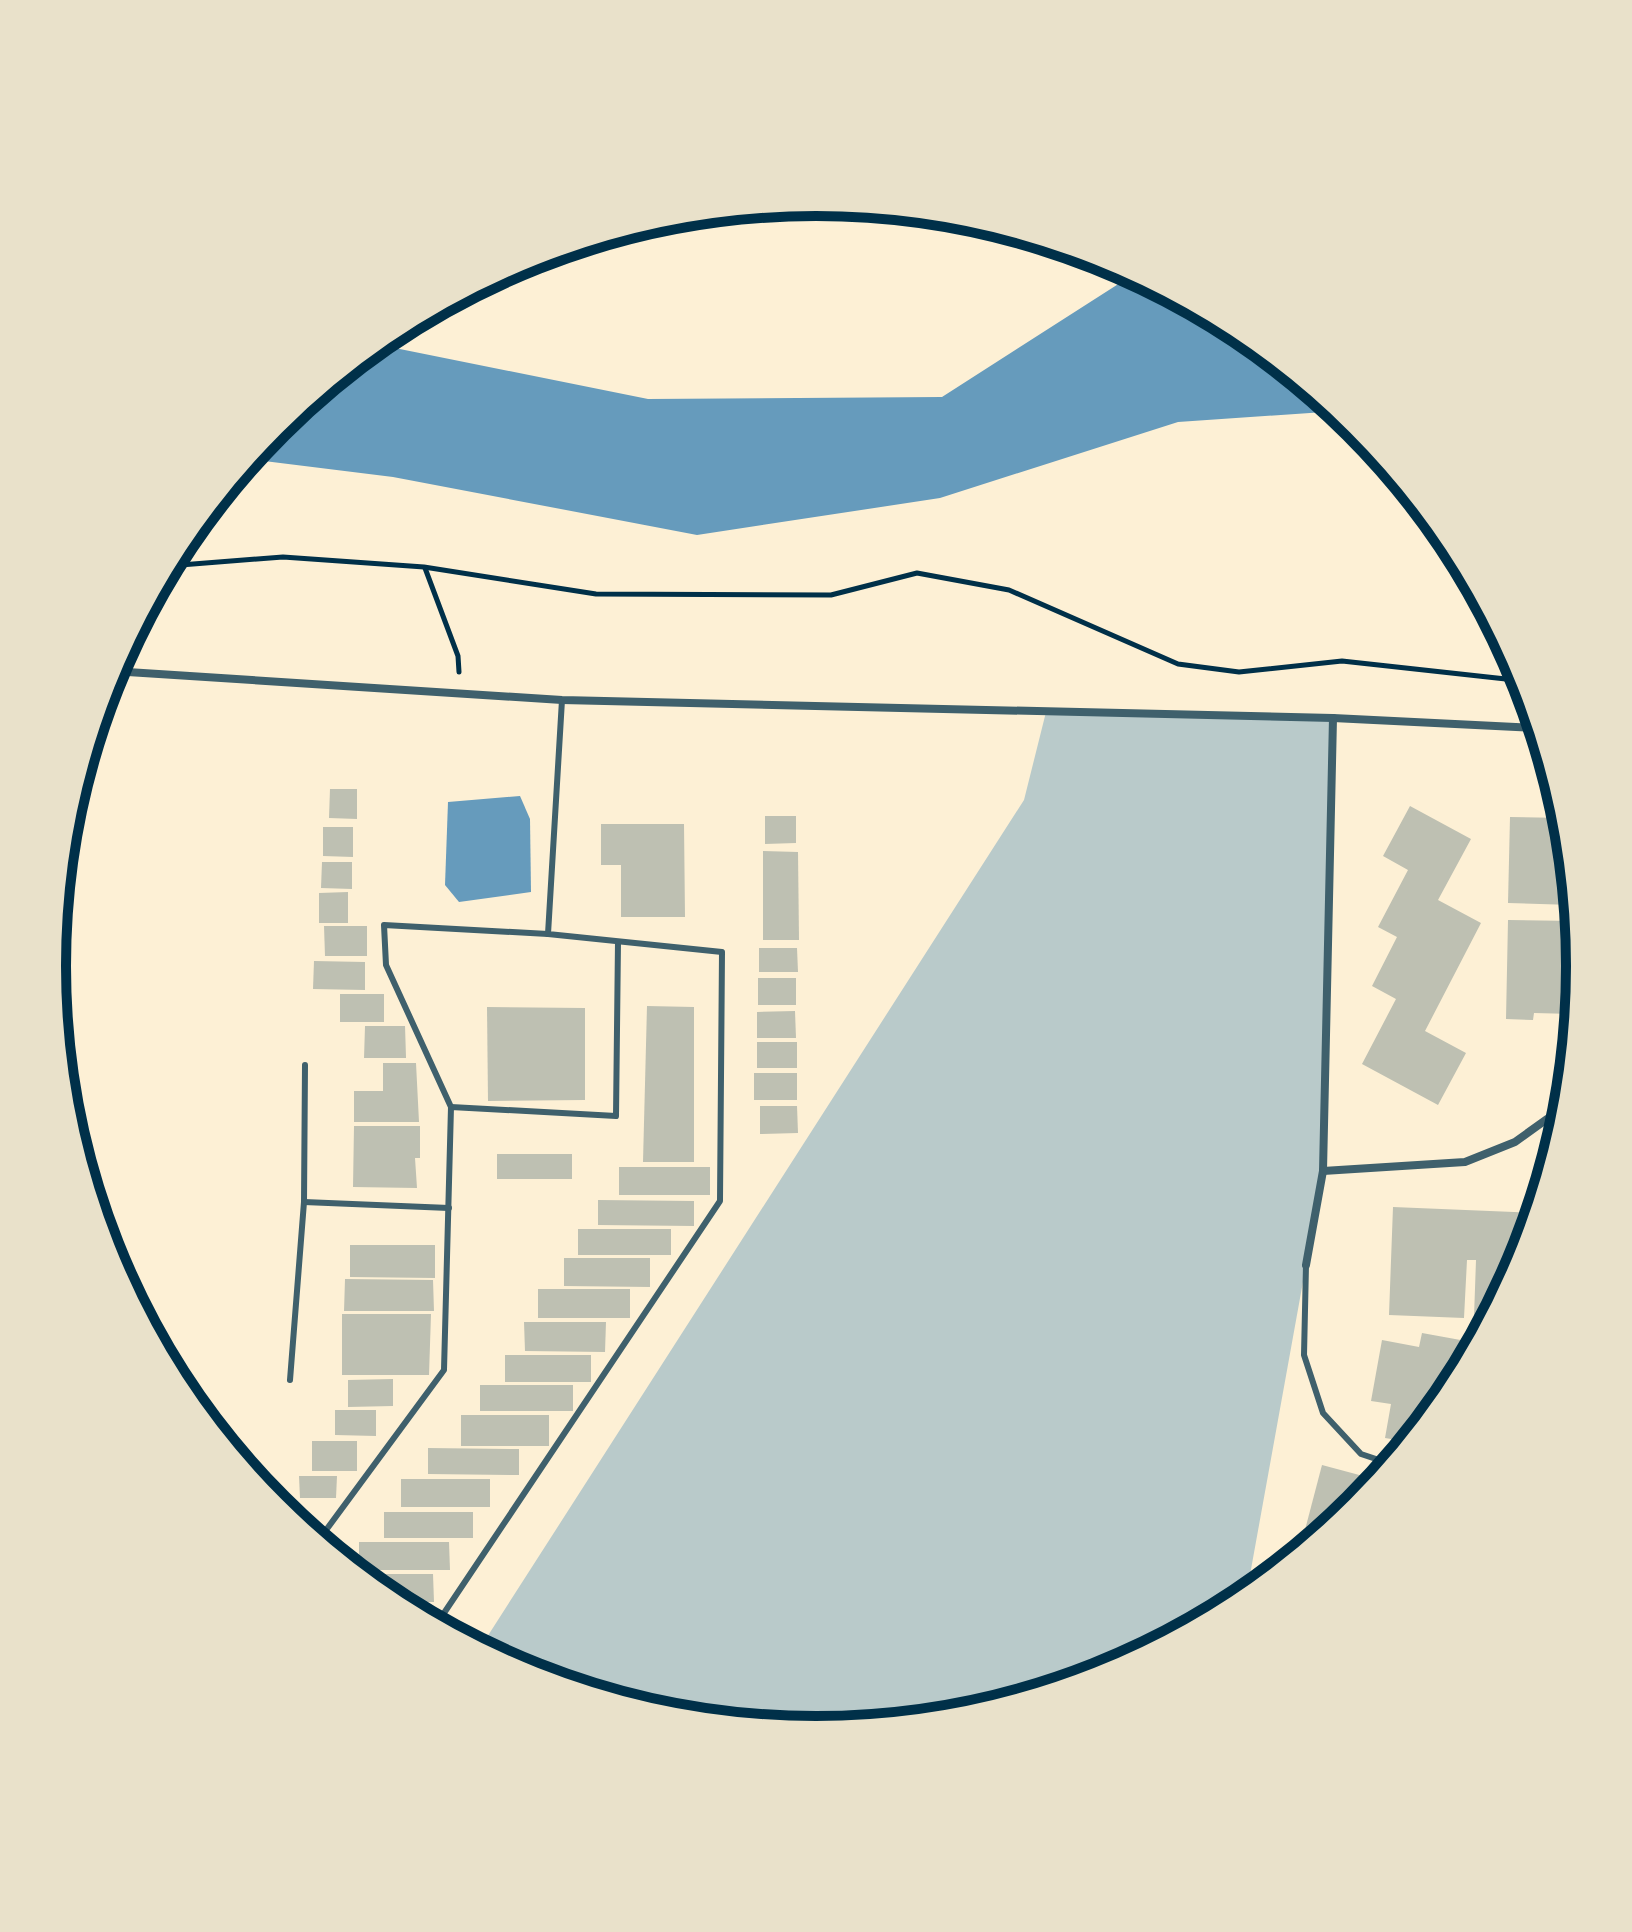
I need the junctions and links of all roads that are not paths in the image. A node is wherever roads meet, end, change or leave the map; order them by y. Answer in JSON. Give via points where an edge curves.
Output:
{"nodes":[{"id":1,"x":126,"y":672,"type":"edge"},
{"id":2,"x":562,"y":700,"type":"junction"},
{"id":3,"x":1333,"y":718,"type":"junction"},
{"id":4,"x":1527,"y":727,"type":"edge"},
{"id":5,"x":548,"y":934,"type":"junction"},
{"id":6,"x":618,"y":942,"type":"junction"},
{"id":7,"x":305,"y":1065,"type":"dead end"},
{"id":8,"x":451,"y":1107,"type":"junction"},
{"id":9,"x":1547,"y":1119,"type":"dead end"},
{"id":10,"x":1323,"y":1171,"type":"junction"},
{"id":11,"x":304,"y":1202,"type":"junction"},
{"id":12,"x":449,"y":1208,"type":"junction"},
{"id":13,"x":1306,"y":1265,"type":"joint"},
{"id":14,"x":290,"y":1380,"type":"dead end"},
{"id":15,"x":1380,"y":1460,"type":"edge"},
{"id":16,"x":324,"y":1533,"type":"edge"},
{"id":17,"x":442,"y":1616,"type":"edge"}],
"edges":[{"from":1,"to":2,"type":"street"},
{"from":2,"to":3,"type":"street"},
{"from":2,"to":5,"type":"lane"},
{"from":3,"to":4,"type":"street"},
{"from":3,"to":10,"type":"street"},
{"from":5,"to":6,"type":"lane"},
{"from":5,"to":8,"type":"lane","via":[[384,925],[386,965]]},
{"from":6,"to":8,"type":"lane","via":[[616,1116]]},
{"from":6,"to":17,"type":"lane","via":[[722,952],[720,1201]]},
{"from":7,"to":11,"type":"lane"},
{"from":8,"to":12,"type":"lane"},
{"from":9,"to":10,"type":"street","via":[[1515,1142],[1465,1162]]},
{"from":10,"to":13,"type":"street"},
{"from":11,"to":12,"type":"lane"},
{"from":11,"to":14,"type":"lane"},
{"from":12,"to":16,"type":"lane","via":[[444,1370]]},
{"from":13,"to":15,"type":"lane","via":[[1304,1355],[1323,1413],[1361,1454]]}]}
